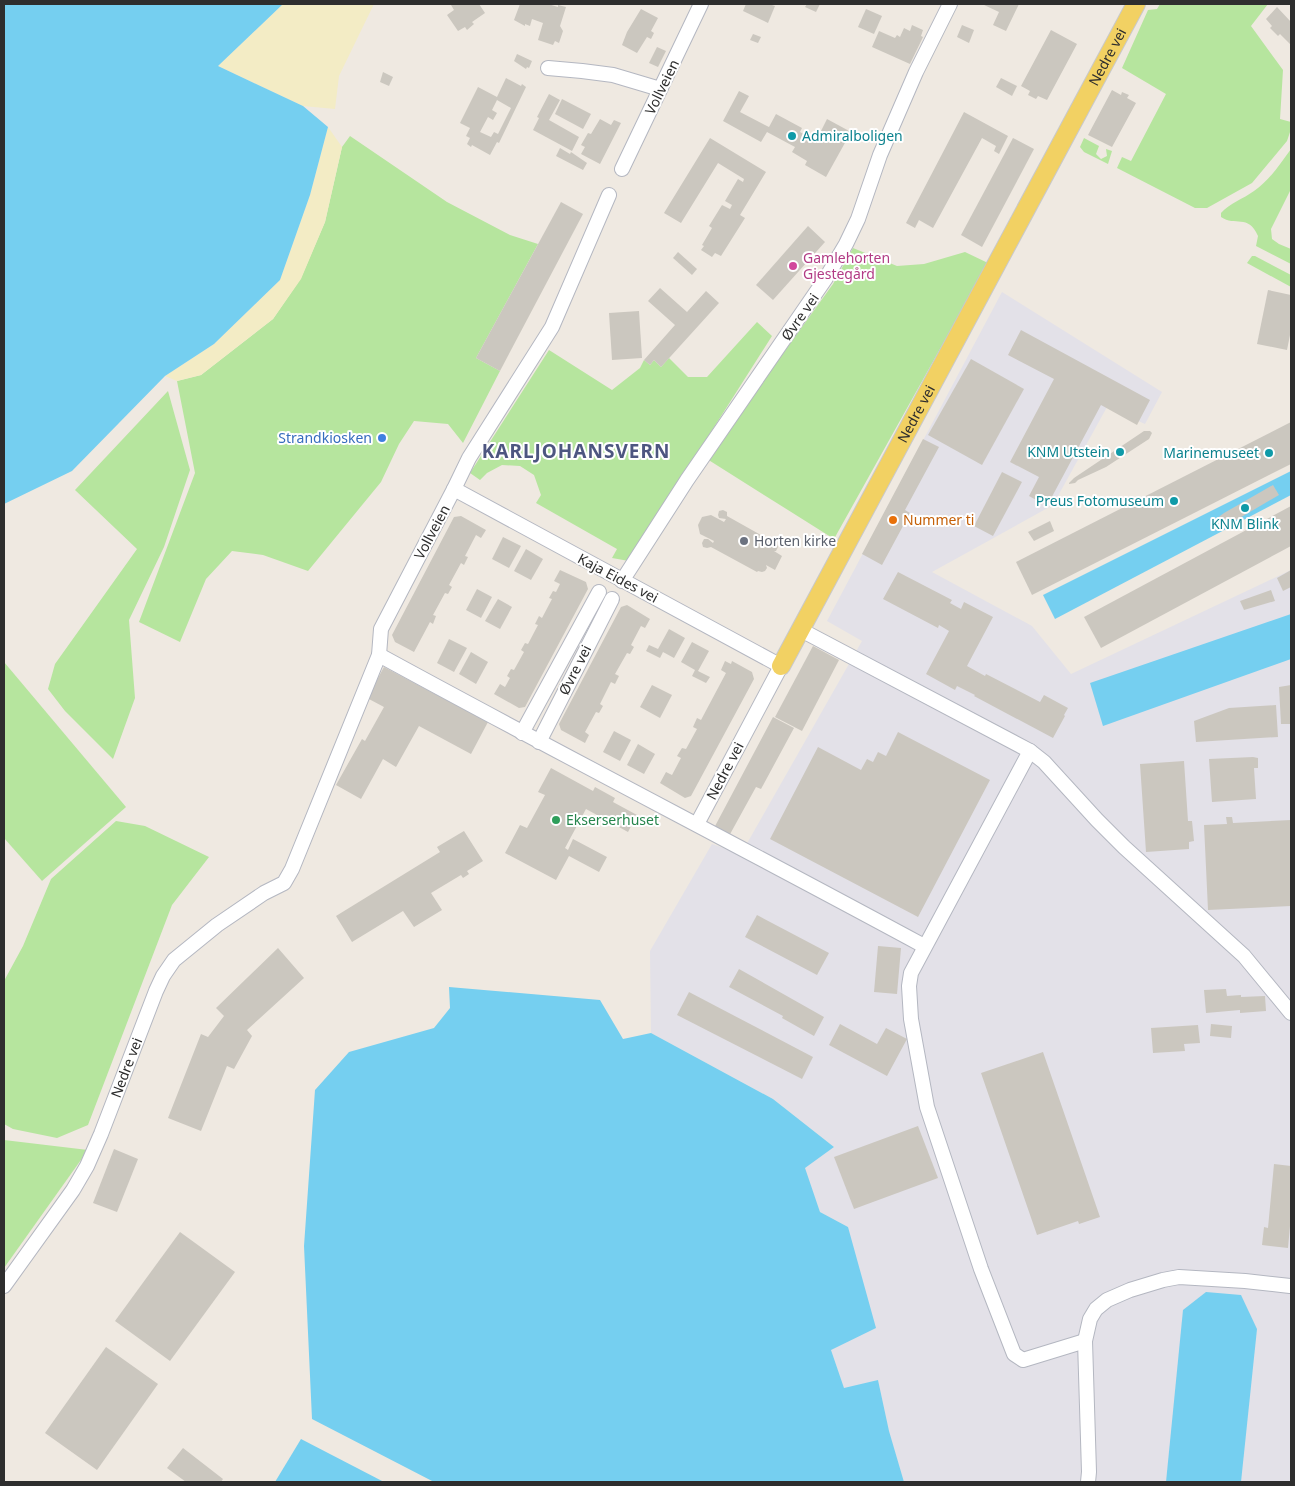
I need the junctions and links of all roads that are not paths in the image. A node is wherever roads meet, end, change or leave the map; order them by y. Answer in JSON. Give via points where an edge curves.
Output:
{"nodes":[{"id":1,"x":701,"y":4,"type":"edge"},
{"id":2,"x":950,"y":4,"type":"edge"},
{"id":3,"x":1136,"y":4,"type":"edge"},
{"id":4,"x":548,"y":68,"type":"dead end"},
{"id":5,"x":660,"y":89,"type":"junction"},
{"id":6,"x":622,"y":170,"type":"dead end"},
{"id":7,"x":610,"y":195,"type":"dead end"},
{"id":8,"x":454,"y":489,"type":"junction"},
{"id":9,"x":622,"y":581,"type":"junction"},
{"id":10,"x":599,"y":592,"type":"dead end"},
{"id":11,"x":612,"y":599,"type":"dead end"},
{"id":12,"x":801,"y":630,"type":"junction"},
{"id":13,"x":379,"y":655,"type":"junction"},
{"id":14,"x":781,"y":666,"type":"junction"},
{"id":15,"x":522,"y":733,"type":"junction"},
{"id":16,"x":539,"y":742,"type":"junction"},
{"id":17,"x":1030,"y":752,"type":"junction"},
{"id":18,"x":697,"y":824,"type":"junction"},
{"id":19,"x":284,"y":883,"type":"joint"},
{"id":20,"x":924,"y":946,"type":"junction"},
{"id":21,"x":1291,"y":1013,"type":"edge"},
{"id":22,"x":4,"y":1286,"type":"edge"},
{"id":23,"x":1290,"y":1286,"type":"dead end"},
{"id":24,"x":1085,"y":1340,"type":"junction"},
{"id":25,"x":1088,"y":1482,"type":"edge"}],
"edges":[{"from":1,"to":5,"type":"street","name":"Vollveien"},
{"from":2,"to":9,"type":"street","name":"Øvre vei","via":[[880,155],[846,244]]},
{"from":3,"to":12,"type":"main road","name":"Nedre vei"},
{"from":4,"to":5,"type":"street","via":[[613,75]]},
{"from":5,"to":6,"type":"street","name":"Vollveien"},
{"from":7,"to":8,"type":"street","name":"Vollveien","via":[[552,327],[469,458]]},
{"from":8,"to":9,"type":"street","name":"Kaja Eides vei"},
{"from":8,"to":13,"type":"street","name":"Vollveien","via":[[380,629]]},
{"from":9,"to":14,"type":"street","name":"Kaja Eides vei"},
{"from":10,"to":15,"type":"street","name":"Øvre vei"},
{"from":11,"to":16,"type":"street","name":"Øvre vei"},
{"from":12,"to":14,"type":"main road","name":"Nedre vei"},
{"from":12,"to":17,"type":"street"},
{"from":13,"to":15,"type":"street"},
{"from":13,"to":19,"type":"street","name":"Vollveien"},
{"from":14,"to":18,"type":"street","name":"Nedre vei"},
{"from":15,"to":16,"type":"street"},
{"from":16,"to":18,"type":"street"},
{"from":17,"to":20,"type":"street"},
{"from":17,"to":21,"type":"street","via":[[1044,762],[1124,847],[1244,956]]},
{"from":18,"to":20,"type":"street"},
{"from":19,"to":22,"type":"street","name":"Nedre vei","via":[[218,925],[174,960],[156,991],[87,1166]]},
{"from":20,"to":24,"type":"street","via":[[911,973],[909,986],[911,1019],[927,1107],[1014,1354],[1022,1360]]},
{"from":23,"to":24,"type":"street","via":[[1244,1280],[1179,1277],[1163,1280],[1106,1300],[1090,1319]]},
{"from":24,"to":25,"type":"street"}]}
